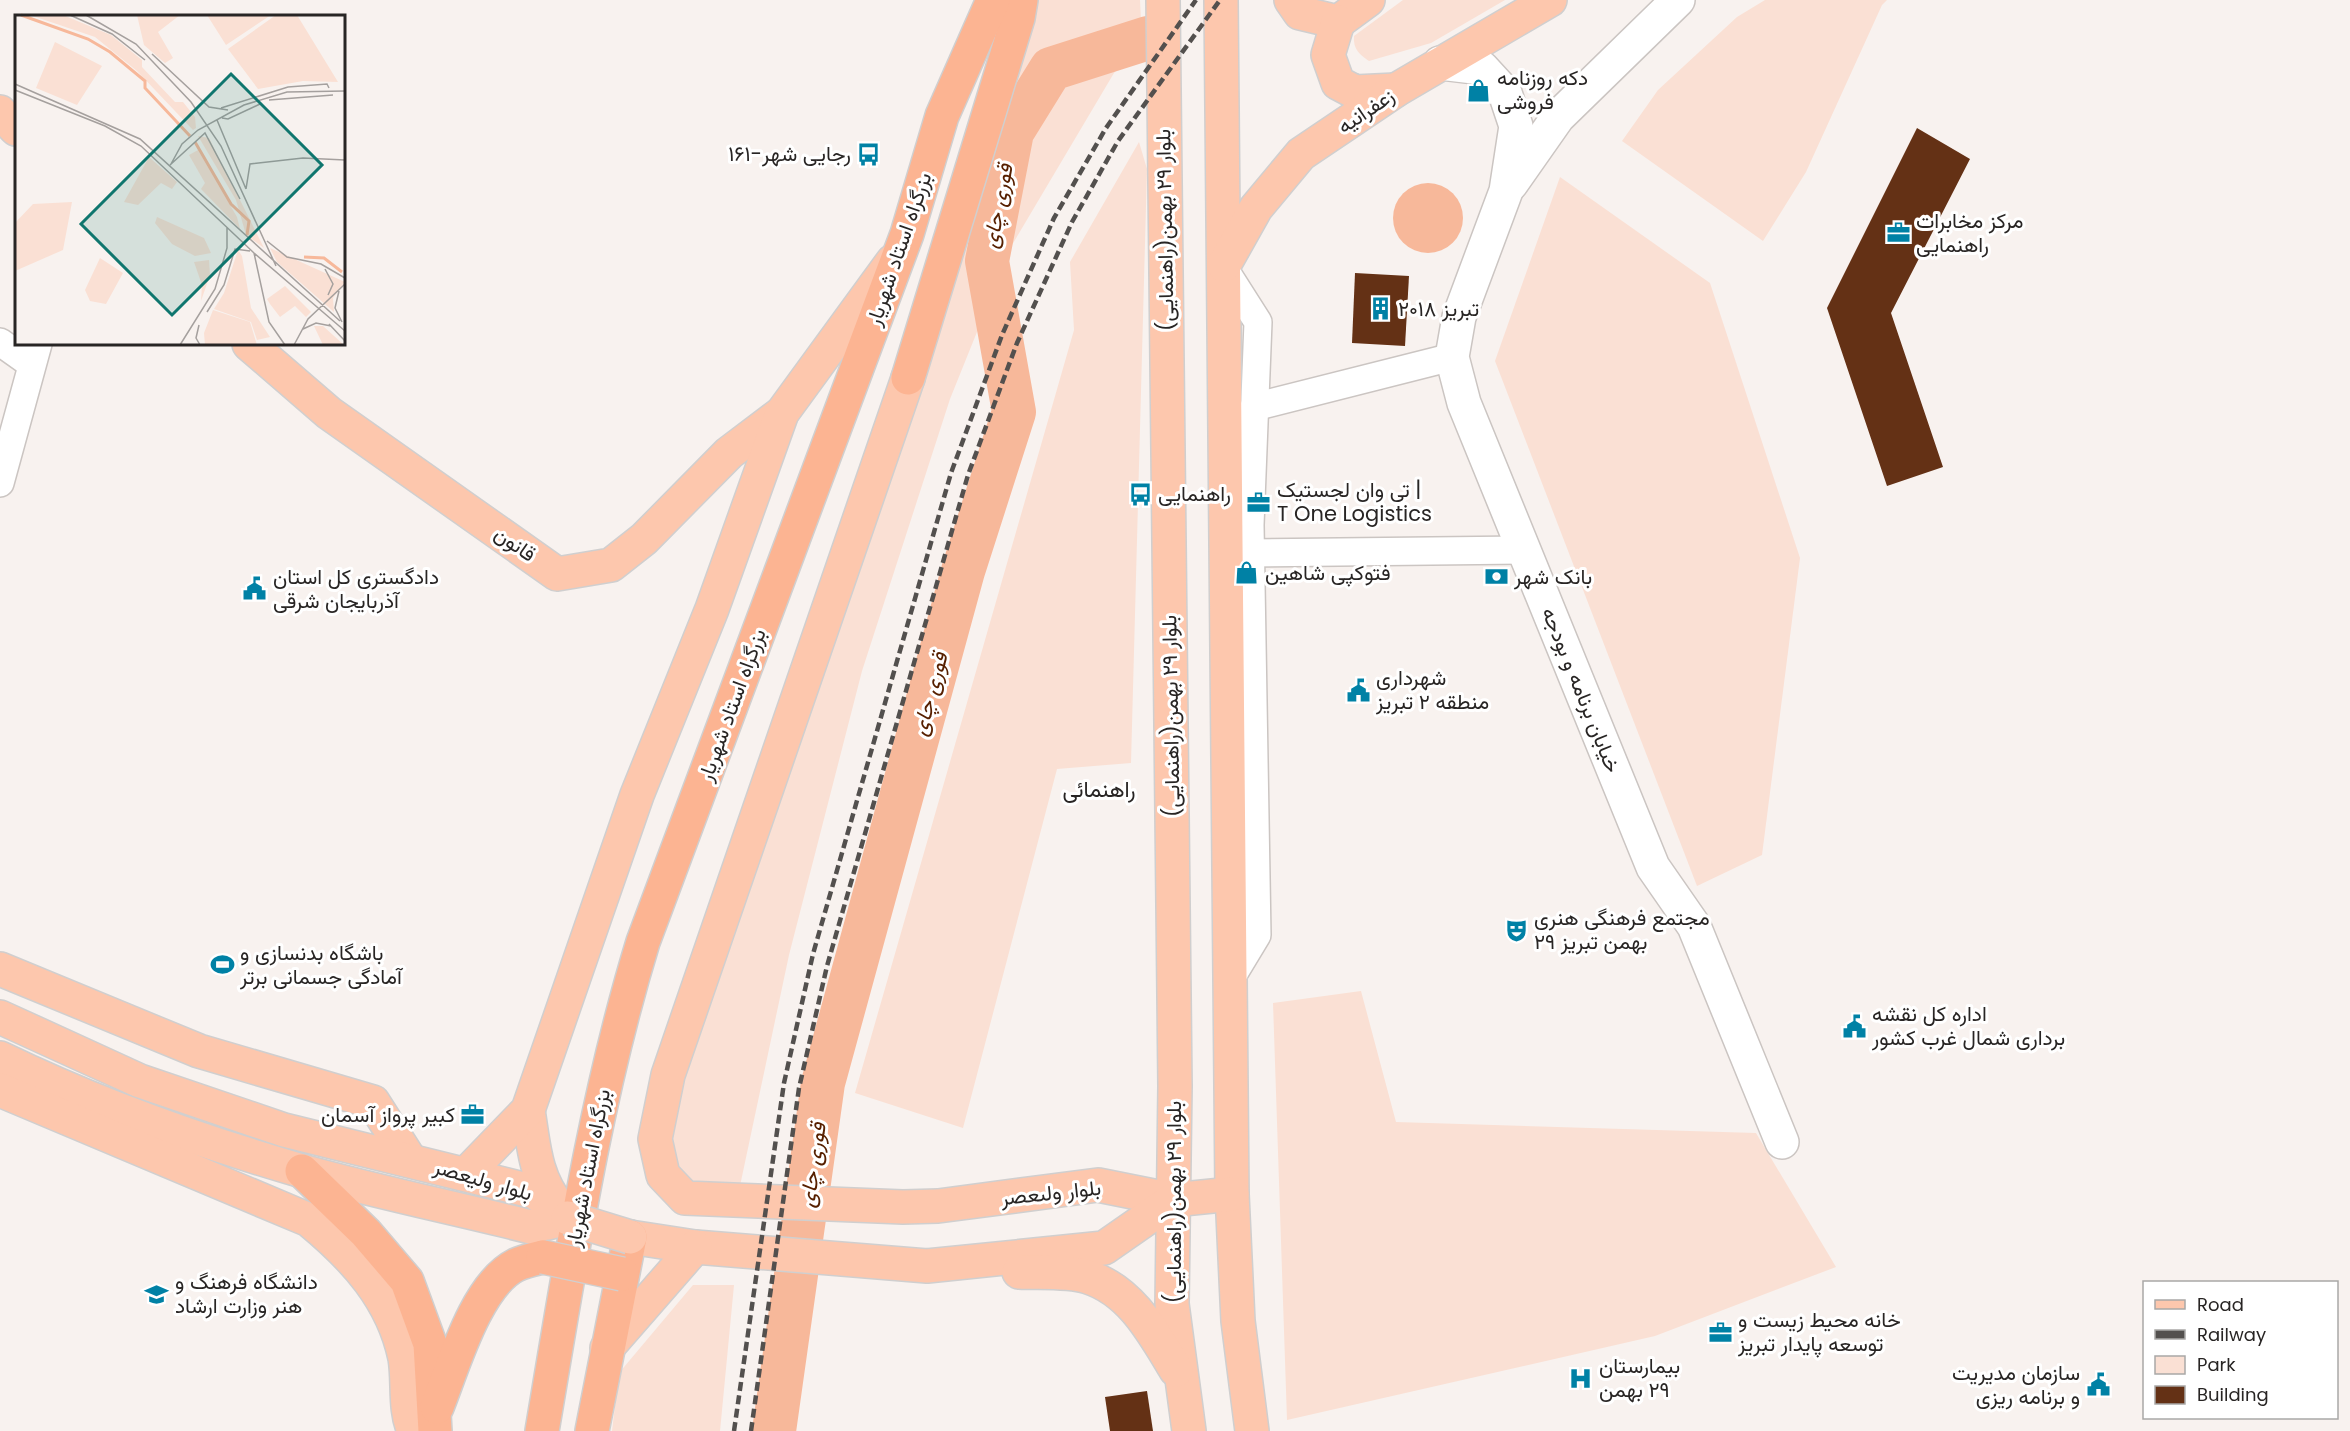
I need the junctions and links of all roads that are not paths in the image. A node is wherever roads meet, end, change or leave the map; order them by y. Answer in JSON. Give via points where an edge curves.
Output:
{"nodes":[{"id":1,"x":971,"y":0,"type":"edge"},
{"id":2,"x":993,"y":0,"type":"edge"},
{"id":3,"x":1021,"y":0,"type":"edge"},
{"id":4,"x":1163,"y":0,"type":"edge"},
{"id":5,"x":1221,"y":0,"type":"edge"},
{"id":6,"x":1291,"y":0,"type":"edge"},
{"id":7,"x":1368,"y":0,"type":"edge"},
{"id":8,"x":1550,"y":0,"type":"edge"},
{"id":9,"x":1678,"y":0,"type":"edge"},
{"id":10,"x":1338,"y":22,"type":"junction"},
{"id":11,"x":1440,"y":63,"type":"junction"},
{"id":12,"x":1396,"y":90,"type":"junction"},
{"id":13,"x":0,"y":112,"type":"edge"},
{"id":14,"x":942,"y":116,"type":"junction"},
{"id":15,"x":15,"y":128,"type":"edge"},
{"id":16,"x":1506,"y":191,"type":"junction"},
{"id":17,"x":902,"y":248,"type":"junction"},
{"id":18,"x":1223,"y":267,"type":"junction"},
{"id":19,"x":0,"y":342,"type":"edge"},
{"id":20,"x":250,"y":345,"type":"edge"},
{"id":21,"x":34,"y":354,"type":"edge"},
{"id":22,"x":1452,"y":357,"type":"junction"},
{"id":23,"x":908,"y":378,"type":"joint"},
{"id":24,"x":1254,"y":407,"type":"junction"},
{"id":25,"x":782,"y":413,"type":"junction"},
{"id":26,"x":0,"y":483,"type":"edge"},
{"id":27,"x":1524,"y":550,"type":"junction"},
{"id":28,"x":1250,"y":553,"type":"junction"},
{"id":29,"x":0,"y":969,"type":"edge"},
{"id":30,"x":1231,"y":978,"type":"junction"},
{"id":31,"x":0,"y":1017,"type":"edge"},
{"id":32,"x":0,"y":1058,"type":"edge"},
{"id":33,"x":0,"y":1090,"type":"edge"},
{"id":34,"x":528,"y":1110,"type":"junction"},
{"id":35,"x":1782,"y":1142,"type":"dead end"},
{"id":36,"x":410,"y":1160,"type":"junction"},
{"id":37,"x":302,"y":1171,"type":"junction"},
{"id":38,"x":466,"y":1173,"type":"junction"},
{"id":39,"x":1232,"y":1194,"type":"junction"},
{"id":40,"x":1173,"y":1200,"type":"junction"},
{"id":41,"x":568,"y":1218,"type":"junction"},
{"id":42,"x":630,"y":1237,"type":"junction"},
{"id":43,"x":695,"y":1246,"type":"junction"},
{"id":44,"x":927,"y":1266,"type":"junction"},
{"id":45,"x":622,"y":1274,"type":"junction"},
{"id":46,"x":607,"y":1348,"type":"junction"},
{"id":47,"x":1181,"y":1378,"type":"junction"},
{"id":48,"x":428,"y":1425,"type":"edge"},
{"id":49,"x":542,"y":1431,"type":"edge"},
{"id":50,"x":592,"y":1431,"type":"edge"},
{"id":51,"x":1189,"y":1431,"type":"edge"},
{"id":52,"x":1252,"y":1431,"type":"edge"}],
"edges":[{"from":1,"to":14,"type":"highway","via":[[953,54]]},
{"from":2,"to":14,"type":"highway","name":"بزرگراه استاد شهریار"},
{"from":3,"to":23,"type":"highway","name":"بزرگراه استاد شهریار"},
{"from":4,"to":40,"type":"main road","name":"بلوار ٢٩ بهمن(راهنمایی)"},
{"from":5,"to":18,"type":"main road"},
{"from":6,"to":10,"type":"main road","via":[[1300,13]]},
{"from":7,"to":10,"type":"main road"},
{"from":8,"to":11,"type":"main road","name":"زعفرانیه"},
{"from":9,"to":16,"type":"street","name":"خیابان برنامه و بودجه","via":[[1558,117]]},
{"from":10,"to":12,"type":"main road","via":[[1328,54],[1338,83],[1355,92]]},
{"from":11,"to":12,"type":"main road","name":"زعفرانیه"},
{"from":11,"to":16,"type":"street","name":"خیابان برنامه و بودجه","via":[[1482,68],[1505,93],[1516,126]]},
{"from":12,"to":18,"type":"main road","name":"زعفرانیه","via":[[1301,154],[1256,208]]},
{"from":13,"to":15,"type":"main road"},
{"from":14,"to":17,"type":"highway","name":"بزرگراه استاد شهریار"},
{"from":16,"to":22,"type":"street","name":"خیابان برنامه و بودجه","via":[[1459,317]]},
{"from":17,"to":25,"type":"main road"},
{"from":17,"to":49,"type":"highway","name":"بزرگراه استاد شهریار","via":[[643,942],[589,1153]]},
{"from":18,"to":24,"type":"street","via":[[1258,322]]},
{"from":18,"to":30,"type":"main road"},
{"from":19,"to":21,"type":"street"},
{"from":20,"to":25,"type":"main road","name":"قانون","via":[[329,413],[557,574],[611,565],[644,539],[729,453]]},
{"from":21,"to":26,"type":"street"},
{"from":22,"to":24,"type":"street"},
{"from":22,"to":27,"type":"street","name":"خیابان برنامه و بودجه","via":[[1464,403]]},
{"from":23,"to":40,"type":"main road","name":"بلوار ولىعصر","via":[[668,1075],[655,1139],[663,1175],[685,1198],[938,1206],[1098,1185]]},
{"from":24,"to":28,"type":"street"},
{"from":25,"to":34,"type":"main road","via":[[712,609],[637,795]]},
{"from":27,"to":28,"type":"street"},
{"from":27,"to":35,"type":"street","name":"خیابان برنامه و بودجه","via":[[1653,867],[1694,926]]},
{"from":28,"to":30,"type":"street","via":[[1257,935]]},
{"from":29,"to":36,"type":"main road","via":[[199,1051],[373,1102]]},
{"from":30,"to":39,"type":"main road"},
{"from":31,"to":36,"type":"main road","name":"بلوار ولیعصر","via":[[152,1085],[285,1130]]},
{"from":32,"to":37,"type":"main road","name":"بلوار ولیعصر","via":[[50,1082],[179,1132]]},
{"from":33,"to":48,"type":"main road","via":[[309,1220],[345,1249],[373,1283],[392,1317]]},
{"from":34,"to":38,"type":"main road"},
{"from":34,"to":41,"type":"main road","via":[[538,1172],[546,1190]]},
{"from":36,"to":38,"type":"main road","name":"بلوار ولیعصر"},
{"from":37,"to":41,"type":"main road","name":"بلوار ولیعصر","via":[[531,1227]]},
{"from":37,"to":48,"type":"highway","via":[[366,1233],[407,1281],[430,1344]]},
{"from":38,"to":41,"type":"main road","name":"بلوار ولیعصر","via":[[535,1192]]},
{"from":39,"to":40,"type":"main road"},
{"from":39,"to":52,"type":"main road","via":[[1238,1321]]},
{"from":40,"to":44,"type":"main road","via":[[1104,1248]]},
{"from":40,"to":47,"type":"main road","name":"بلوار ٢٩ بهمن(راهنمایی)","via":[[1172,1304]]},
{"from":41,"to":42,"type":"main road","bridge":true},
{"from":42,"to":43,"type":"main road"},
{"from":42,"to":45,"type":"highway"},
{"from":43,"to":44,"type":"main road"},
{"from":43,"to":46,"type":"main road"},
{"from":44,"to":47,"type":"main road","via":[[1088,1277],[1119,1294],[1146,1321]]},
{"from":45,"to":46,"type":"highway"},
{"from":45,"to":48,"type":"highway","bridge":true,"via":[[543,1257],[515,1266],[489,1291],[474,1315]]},
{"from":46,"to":50,"type":"highway"},
{"from":47,"to":51,"type":"main road","name":"بلوار ٢٩ بهمن(راهنمایی)"}]}
